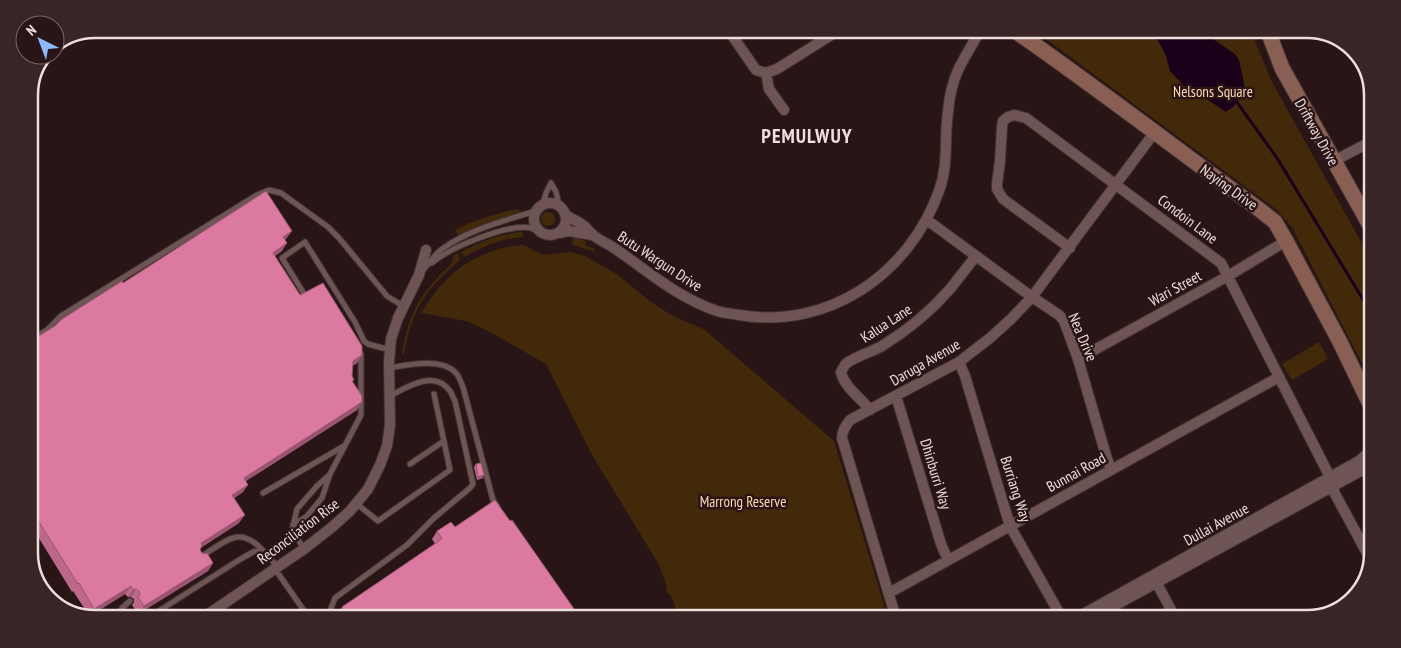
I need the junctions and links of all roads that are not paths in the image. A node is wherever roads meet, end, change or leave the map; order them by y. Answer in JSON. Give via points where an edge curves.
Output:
{"nodes":[{"id":1,"x":734,"y":38,"type":"edge"},
{"id":2,"x":826,"y":38,"type":"edge"},
{"id":3,"x":976,"y":38,"type":"edge"},
{"id":4,"x":1025,"y":38,"type":"edge"},
{"id":5,"x":1271,"y":38,"type":"edge"},
{"id":6,"x":766,"y":74,"type":"junction"},
{"id":7,"x":784,"y":110,"type":"dead end"},
{"id":8,"x":1154,"y":133,"type":"junction"},
{"id":9,"x":1363,"y":146,"type":"edge"},
{"id":10,"x":1334,"y":161,"type":"junction"},
{"id":11,"x":1116,"y":185,"type":"junction"},
{"id":12,"x":539,"y":207,"type":"junction"},
{"id":13,"x":562,"y":210,"type":"junction"},
{"id":14,"x":1363,"y":213,"type":"edge"},
{"id":15,"x":927,"y":220,"type":"junction"},
{"id":16,"x":538,"y":231,"type":"junction"},
{"id":17,"x":559,"y":233,"type":"junction"},
{"id":18,"x":592,"y":235,"type":"junction"},
{"id":19,"x":1286,"y":241,"type":"junction"},
{"id":20,"x":1070,"y":248,"type":"junction"},
{"id":21,"x":426,"y":250,"type":"dead end"},
{"id":22,"x":976,"y":256,"type":"junction"},
{"id":23,"x":419,"y":275,"type":"junction"},
{"id":24,"x":1228,"y":276,"type":"junction"},
{"id":25,"x":303,"y":292,"type":"edge"},
{"id":26,"x":1032,"y":298,"type":"junction"},
{"id":27,"x":404,"y":306,"type":"junction"},
{"id":28,"x":38,"y":336,"type":"edge"},
{"id":29,"x":390,"y":350,"type":"junction"},
{"id":30,"x":361,"y":354,"type":"edge"},
{"id":31,"x":1078,"y":359,"type":"junction"},
{"id":32,"x":959,"y":362,"type":"junction"},
{"id":33,"x":389,"y":368,"type":"junction"},
{"id":34,"x":1279,"y":377,"type":"junction"},
{"id":35,"x":1364,"y":391,"type":"edge"},
{"id":36,"x":434,"y":394,"type":"dead end"},
{"id":37,"x":390,"y":396,"type":"junction"},
{"id":38,"x":896,"y":396,"type":"junction"},
{"id":39,"x":870,"y":410,"type":"junction"},
{"id":40,"x":444,"y":441,"type":"junction"},
{"id":41,"x":345,"y":446,"type":"junction"},
{"id":42,"x":1364,"y":457,"type":"edge"},
{"id":43,"x":410,"y":464,"type":"dead end"},
{"id":44,"x":1112,"y":469,"type":"junction"},
{"id":45,"x":1364,"y":469,"type":"edge"},
{"id":46,"x":330,"y":474,"type":"junction"},
{"id":47,"x":1332,"y":481,"type":"junction"},
{"id":48,"x":263,"y":494,"type":"dead end"},
{"id":49,"x":356,"y":503,"type":"junction"},
{"id":50,"x":498,"y":507,"type":"edge"},
{"id":51,"x":293,"y":525,"type":"junction"},
{"id":52,"x":1010,"y":526,"type":"junction"},
{"id":53,"x":1364,"y":547,"type":"edge"},
{"id":54,"x":304,"y":549,"type":"junction"},
{"id":55,"x":262,"y":550,"type":"junction"},
{"id":56,"x":199,"y":557,"type":"edge"},
{"id":57,"x":948,"y":560,"type":"junction"},
{"id":58,"x":276,"y":568,"type":"junction"},
{"id":59,"x":1155,"y":580,"type":"junction"},
{"id":60,"x":889,"y":593,"type":"junction"},
{"id":61,"x":130,"y":601,"type":"dead end"},
{"id":62,"x":121,"y":610,"type":"edge"},
{"id":63,"x":160,"y":610,"type":"edge"},
{"id":64,"x":215,"y":610,"type":"edge"},
{"id":65,"x":304,"y":610,"type":"edge"},
{"id":66,"x":330,"y":610,"type":"edge"},
{"id":67,"x":894,"y":610,"type":"edge"},
{"id":68,"x":1057,"y":610,"type":"edge"},
{"id":69,"x":1093,"y":610,"type":"edge"},
{"id":70,"x":1105,"y":610,"type":"edge"},
{"id":71,"x":1171,"y":610,"type":"edge"}],
"edges":[{"from":1,"to":6,"type":"street","via":[[756,70]]},
{"from":2,"to":6,"type":"street"},
{"from":3,"to":15,"type":"street","name":"Butu Wargun Drive","via":[[958,70],[952,90],[947,113],[946,158],[940,189]]},
{"from":4,"to":8,"type":"street","name":"Naying Drive"},
{"from":5,"to":10,"type":"street","name":"Driftway Drive","via":[[1282,68]]},
{"from":6,"to":7,"type":"street","via":[[769,89]]},
{"from":8,"to":11,"type":"street","name":"Daruga Avenue"},
{"from":8,"to":19,"type":"street","name":"Naying Drive","via":[[1275,222]]},
{"from":9,"to":10,"type":"street"},
{"from":10,"to":14,"type":"street","name":"Driftway Drive"},
{"from":11,"to":20,"type":"street","name":"Daruga Avenue"},
{"from":11,"to":20,"type":"street","name":"Condoin Lane","via":[[1026,118],[1014,115],[1003,121],[997,189],[1003,199]]},
{"from":11,"to":24,"type":"street","name":"Condoin Lane","via":[[1221,263]]},
{"from":12,"to":13,"type":"street","name":"Butu Wargun Drive","via":[[554,203]]},
{"from":12,"to":13,"type":"lane","via":[[551,183]]},
{"from":12,"to":16,"type":"street","via":[[533,216]]},
{"from":12,"to":23,"type":"lane","via":[[457,240],[441,250]]},
{"from":13,"to":17,"type":"street","via":[[565,224]]},
{"from":13,"to":18,"type":"street","name":"Butu Wargun Drive"},
{"from":15,"to":18,"type":"street","name":"Butu Wargun Drive","via":[[897,261],[876,280],[829,307],[780,318],[754,318],[696,303],[659,282]]},
{"from":15,"to":22,"type":"street","name":"Nea Drive"},
{"from":16,"to":17,"type":"street","name":"Butu Wargun Drive","via":[[548,236]]},
{"from":16,"to":23,"type":"lane","via":[[531,228],[508,229],[478,238],[436,259]]},
{"from":17,"to":18,"type":"street","name":"Butu Wargun Drive","via":[[569,231]]},
{"from":19,"to":24,"type":"street","name":"Wari Street"},
{"from":19,"to":35,"type":"street","name":"Naying Drive"},
{"from":20,"to":26,"type":"street","name":"Daruga Avenue"},
{"from":21,"to":23,"type":"street","name":"Reconciliation Rise"},
{"from":22,"to":26,"type":"street","name":"Nea Drive"},
{"from":22,"to":39,"type":"street","name":"Kalua Lane","via":[[950,289],[915,323],[899,336],[844,366],[841,372],[844,382]]},
{"from":23,"to":27,"type":"street","name":"Reconciliation Rise"},
{"from":24,"to":31,"type":"street","name":"Wari Street"},
{"from":24,"to":34,"type":"street","name":"Condoin Lane"},
{"from":25,"to":29,"type":"lane","via":[[282,258],[305,242],[364,341]]},
{"from":26,"to":31,"type":"street","name":"Nea Drive","via":[[1064,321]]},
{"from":26,"to":32,"type":"street","name":"Daruga Avenue","via":[[1011,320]]},
{"from":27,"to":28,"type":"lane","via":[[387,296],[328,227],[281,193],[269,190],[61,316]]},
{"from":27,"to":29,"type":"street","name":"Reconciliation Rise"},
{"from":29,"to":33,"type":"street","name":"Reconciliation Rise"},
{"from":30,"to":41,"type":"lane","via":[[361,415]]},
{"from":31,"to":44,"type":"street","name":"Nea Drive"},
{"from":32,"to":38,"type":"street","name":"Daruga Avenue"},
{"from":32,"to":52,"type":"street","name":"Burriang Way"},
{"from":33,"to":37,"type":"street","name":"Reconciliation Rise"},
{"from":33,"to":50,"type":"lane","via":[[433,363],[456,373],[463,387],[493,500]]},
{"from":34,"to":44,"type":"street","name":"Bunnai Road"},
{"from":34,"to":47,"type":"street","name":"Condoin Lane"},
{"from":36,"to":40,"type":"lane"},
{"from":37,"to":49,"type":"street","name":"Reconciliation Rise","via":[[387,446],[368,489]]},
{"from":37,"to":66,"type":"lane","via":[[415,382],[432,380],[442,383],[450,391],[473,484],[407,545],[335,598]]},
{"from":38,"to":39,"type":"street","name":"Daruga Avenue"},
{"from":38,"to":57,"type":"street","name":"Dhinburri Way"},
{"from":39,"to":60,"type":"street","name":"Daruga Avenue","via":[[850,420],[842,438]]},
{"from":40,"to":43,"type":"lane"},
{"from":40,"to":49,"type":"lane","via":[[450,470],[378,521]]},
{"from":41,"to":46,"type":"lane"},
{"from":41,"to":48,"type":"lane"},
{"from":42,"to":47,"type":"street","name":"Dullai Avenue"},
{"from":44,"to":52,"type":"street","name":"Bunnai Road"},
{"from":45,"to":47,"type":"street","name":"Dullai Avenue"},
{"from":46,"to":51,"type":"lane","via":[[297,509]]},
{"from":46,"to":51,"type":"lane","via":[[322,498],[306,517]]},
{"from":47,"to":53,"type":"street","name":"Condoin Lane","via":[[1334,492]]},
{"from":47,"to":59,"type":"street","name":"Dullai Avenue"},
{"from":49,"to":54,"type":"street","name":"Reconciliation Rise"},
{"from":51,"to":54,"type":"lane","via":[[292,530]]},
{"from":52,"to":57,"type":"street","name":"Bunnai Road"},
{"from":52,"to":68,"type":"street","name":"Burriang Way"},
{"from":54,"to":58,"type":"street","name":"Reconciliation Rise"},
{"from":55,"to":56,"type":"lane","via":[[246,537],[233,538]]},
{"from":55,"to":58,"type":"lane"},
{"from":55,"to":63,"type":"lane","via":[[239,560]]},
{"from":57,"to":60,"type":"street","name":"Bunnai Road"},
{"from":58,"to":64,"type":"street","name":"Reconciliation Rise"},
{"from":58,"to":65,"type":"lane"},
{"from":59,"to":69,"type":"street","name":"Dullai Avenue"},
{"from":59,"to":70,"type":"street","name":"Dullai Avenue"},
{"from":59,"to":71,"type":"street"},
{"from":60,"to":67,"type":"street","name":"Daruga Avenue"},
{"from":61,"to":62,"type":"lane"}]}
